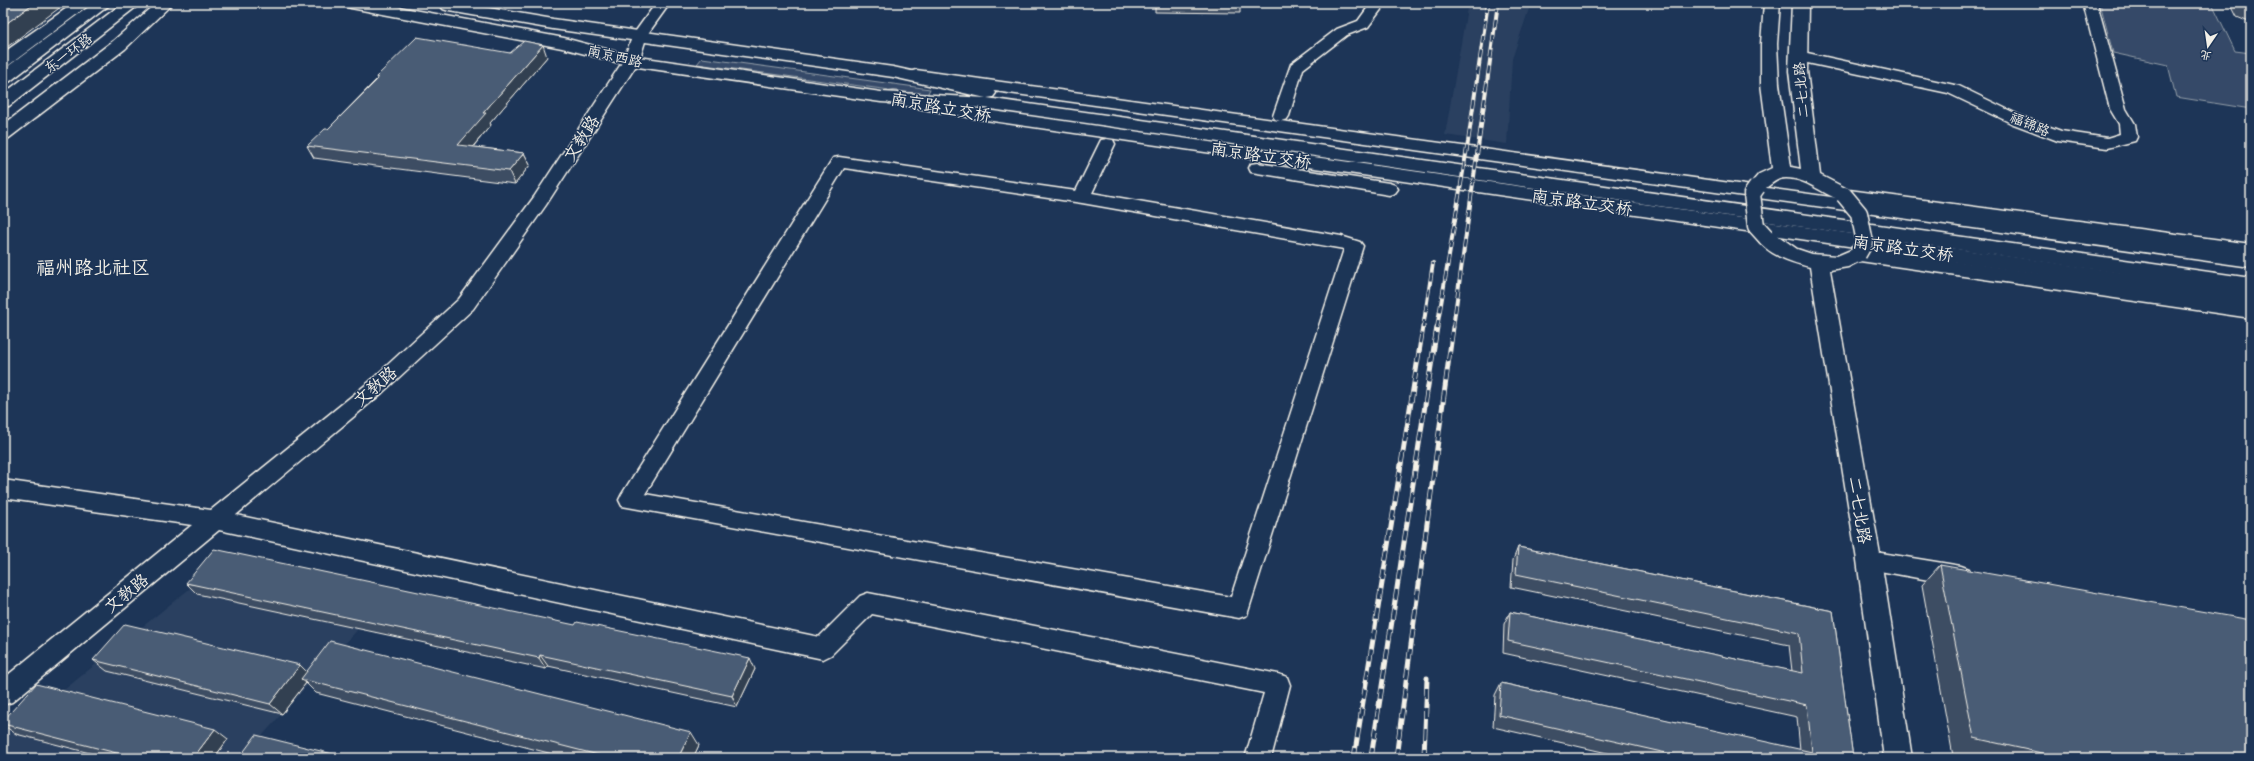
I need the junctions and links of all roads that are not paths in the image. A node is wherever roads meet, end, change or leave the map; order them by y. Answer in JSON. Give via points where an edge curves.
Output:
{"nodes":[{"id":1,"x":84,"y":3,"type":"edge"},
{"id":2,"x":104,"y":3,"type":"edge"},
{"id":3,"x":133,"y":3,"type":"edge"},
{"id":4,"x":156,"y":3,"type":"edge"},
{"id":5,"x":165,"y":3,"type":"edge"},
{"id":6,"x":351,"y":3,"type":"edge"},
{"id":7,"x":428,"y":3,"type":"edge"},
{"id":8,"x":663,"y":3,"type":"edge"},
{"id":9,"x":1379,"y":3,"type":"edge"},
{"id":10,"x":1772,"y":3,"type":"edge"},
{"id":11,"x":1800,"y":3,"type":"edge"},
{"id":12,"x":2090,"y":3,"type":"edge"},
{"id":13,"x":640,"y":35,"type":"junction"},
{"id":14,"x":1798,"y":56,"type":"junction"},
{"id":15,"x":3,"y":61,"type":"edge"},
{"id":16,"x":631,"y":61,"type":"junction"},
{"id":17,"x":893,"y":72,"type":"junction"},
{"id":18,"x":3,"y":78,"type":"edge"},
{"id":19,"x":994,"y":84,"type":"junction"},
{"id":20,"x":881,"y":97,"type":"junction"},
{"id":21,"x":3,"y":102,"type":"edge"},
{"id":22,"x":979,"y":114,"type":"junction"},
{"id":23,"x":1281,"y":116,"type":"junction"},
{"id":24,"x":3,"y":117,"type":"edge"},
{"id":25,"x":1344,"y":125,"type":"dead end"},
{"id":26,"x":3,"y":134,"type":"edge"},
{"id":27,"x":1107,"y":144,"type":"junction"},
{"id":28,"x":1782,"y":172,"type":"junction"},
{"id":29,"x":1811,"y":176,"type":"junction"},
{"id":30,"x":1757,"y":187,"type":"joint"},
{"id":31,"x":1389,"y":189,"type":"dead end"},
{"id":32,"x":1844,"y":195,"type":"junction"},
{"id":33,"x":1082,"y":197,"type":"junction"},
{"id":34,"x":1766,"y":237,"type":"joint"},
{"id":35,"x":2251,"y":251,"type":"edge"},
{"id":36,"x":1858,"y":254,"type":"junction"},
{"id":37,"x":2251,"y":261,"type":"edge"},
{"id":38,"x":1819,"y":262,"type":"junction"},
{"id":39,"x":2251,"y":274,"type":"edge"},
{"id":40,"x":2251,"y":285,"type":"edge"},
{"id":41,"x":2251,"y":298,"type":"edge"},
{"id":42,"x":2251,"y":311,"type":"edge"},
{"id":43,"x":3,"y":489,"type":"edge"},
{"id":44,"x":216,"y":520,"type":"junction"},
{"id":45,"x":1869,"y":560,"type":"junction"},
{"id":46,"x":1978,"y":579,"type":"edge"},
{"id":47,"x":3,"y":694,"type":"edge"},
{"id":48,"x":1258,"y":758,"type":"edge"},
{"id":49,"x":1898,"y":758,"type":"edge"}],
"edges":[{"from":1,"to":15,"type":"main road"},
{"from":2,"to":18,"type":"main road","name":"东一环路"},
{"from":3,"to":21,"type":"main road","name":"东一环路"},
{"from":4,"to":24,"type":"main road"},
{"from":5,"to":26,"type":"main road","via":[[119,45]]},
{"from":6,"to":16,"type":"main road","name":"南京西路","via":[[564,43]]},
{"from":7,"to":13,"type":"main road","name":"南京西路","via":[[553,24]]},
{"from":8,"to":13,"type":"street","name":"文教路"},
{"from":9,"to":23,"type":"street","via":[[1363,24],[1342,32],[1296,66]]},
{"from":10,"to":28,"type":"main road","name":"二七北路","via":[[1770,84]]},
{"from":11,"to":14,"type":"main road","name":"二七北路"},
{"from":12,"to":14,"type":"street","name":"福锦路","via":[[2118,109],[2127,124],[2129,137],[2118,142],[2107,143],[2058,136],[2017,120],[1953,89]]},
{"from":13,"to":16,"type":"street","name":"文教路"},
{"from":13,"to":17,"type":"main road","name":"南京西路"},
{"from":14,"to":29,"type":"main road","name":"二七北路"},
{"from":16,"to":20,"type":"main road","name":"南京西路"},
{"from":16,"to":44,"type":"street","name":"文教路","via":[[540,201],[466,304],[375,388]]},
{"from":17,"to":19,"type":"street","name":"南京路立交桥"},
{"from":17,"to":39,"type":"main road","name":"南京路立交桥","via":[[986,92]]},
{"from":19,"to":23,"type":"street","via":[[1018,78]]},
{"from":19,"to":37,"type":"street","name":"南京路立交桥"},
{"from":20,"to":22,"type":"street","name":"南京路立交桥"},
{"from":20,"to":40,"type":"main road","name":"南京路立交桥","via":[[984,103]]},
{"from":22,"to":27,"type":"street","via":[[985,125]]},
{"from":22,"to":41,"type":"street","name":"南京路立交桥"},
{"from":23,"to":25,"type":"street"},
{"from":27,"to":31,"type":"street"},
{"from":27,"to":33,"type":"street"},
{"from":28,"to":29,"type":"main road"},
{"from":28,"to":30,"type":"main road","via":[[1761,179]]},
{"from":29,"to":32,"type":"main road"},
{"from":30,"to":34,"type":"street","bridge":true,"via":[[1752,194],[1756,226]]},
{"from":32,"to":35,"type":"main road"},
{"from":32,"to":36,"type":"street","bridge":true,"via":[[1859,213],[1865,242]]},
{"from":33,"to":33,"type":"street","via":[[839,162],[630,500],[1239,608],[1354,246]]},
{"from":34,"to":38,"type":"main road","via":[[1790,255]]},
{"from":36,"to":38,"type":"main road","via":[[1840,262]]},
{"from":36,"to":42,"type":"main road"},
{"from":38,"to":45,"type":"main road","name":"二七北路"},
{"from":43,"to":44,"type":"street"},
{"from":44,"to":47,"type":"street","name":"文教路"},
{"from":44,"to":48,"type":"street","via":[[823,648],[868,603],[1278,685]]},
{"from":45,"to":46,"type":"street"},
{"from":45,"to":49,"type":"main road","name":"二七北路"}]}
